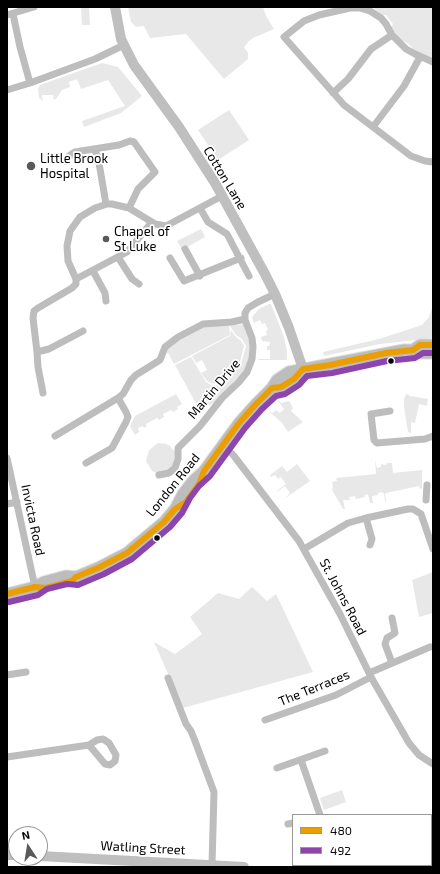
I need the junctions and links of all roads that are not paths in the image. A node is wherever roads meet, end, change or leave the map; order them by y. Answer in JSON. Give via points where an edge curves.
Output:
{"nodes":[{"id":1,"x":34,"y":7,"type":"edge"},
{"id":2,"x":115,"y":7,"type":"edge"},
{"id":3,"x":10,"y":14,"type":"edge"},
{"id":4,"x":392,"y":35,"type":"junction"},
{"id":5,"x":124,"y":45,"type":"junction"},
{"id":6,"x":420,"y":57,"type":"junction"},
{"id":7,"x":433,"y":62,"type":"edge"},
{"id":8,"x":30,"y":84,"type":"junction"},
{"id":9,"x":7,"y":90,"type":"edge"},
{"id":10,"x":333,"y":93,"type":"junction"},
{"id":11,"x":373,"y":127,"type":"junction"},
{"id":12,"x":94,"y":149,"type":"junction"},
{"id":13,"x":65,"y":161,"type":"dead end"},
{"id":14,"x":433,"y":162,"type":"edge"},
{"id":15,"x":222,"y":196,"type":"junction"},
{"id":16,"x":106,"y":204,"type":"junction"},
{"id":17,"x":129,"y":208,"type":"junction"},
{"id":18,"x":200,"y":208,"type":"junction"},
{"id":19,"x":152,"y":222,"type":"junction"},
{"id":20,"x":185,"y":250,"type":"dead end"},
{"id":21,"x":118,"y":257,"type":"junction"},
{"id":22,"x":170,"y":258,"type":"dead end"},
{"id":23,"x":241,"y":258,"type":"junction"},
{"id":24,"x":93,"y":271,"type":"junction"},
{"id":25,"x":200,"y":276,"type":"junction"},
{"id":26,"x":249,"y":276,"type":"dead end"},
{"id":27,"x":76,"y":279,"type":"junction"},
{"id":28,"x":139,"y":284,"type":"dead end"},
{"id":29,"x":275,"y":294,"type":"junction"},
{"id":30,"x":106,"y":301,"type":"dead end"},
{"id":31,"x":245,"y":319,"type":"junction"},
{"id":32,"x":82,"y":331,"type":"dead end"},
{"id":33,"x":433,"y":345,"type":"edge"},
{"id":34,"x":413,"y":350,"type":"junction"},
{"id":35,"x":37,"y":352,"type":"junction"},
{"id":36,"x":433,"y":353,"type":"edge"},
{"id":37,"x":303,"y":369,"type":"junction"},
{"id":38,"x":43,"y":393,"type":"dead end"},
{"id":39,"x":118,"y":398,"type":"junction"},
{"id":40,"x":390,"y":411,"type":"dead end"},
{"id":41,"x":55,"y":436,"type":"dead end"},
{"id":42,"x":433,"y":436,"type":"edge"},
{"id":43,"x":224,"y":445,"type":"junction"},
{"id":44,"x":7,"y":458,"type":"edge"},
{"id":45,"x":86,"y":463,"type":"dead end"},
{"id":46,"x":159,"y":476,"type":"dead end"},
{"id":47,"x":427,"y":485,"type":"dead end"},
{"id":48,"x":426,"y":500,"type":"dead end"},
{"id":49,"x":17,"y":502,"type":"junction"},
{"id":50,"x":7,"y":504,"type":"edge"},
{"id":51,"x":366,"y":518,"type":"junction"},
{"id":52,"x":370,"y":545,"type":"dead end"},
{"id":53,"x":304,"y":549,"type":"junction"},
{"id":54,"x":433,"y":549,"type":"edge"},
{"id":55,"x":35,"y":587,"type":"junction"},
{"id":56,"x":7,"y":594,"type":"edge"},
{"id":57,"x":392,"y":618,"type":"dead end"},
{"id":58,"x":430,"y":647,"type":"dead end"},
{"id":59,"x":392,"y":663,"type":"junction"},
{"id":60,"x":26,"y":672,"type":"dead end"},
{"id":61,"x":7,"y":675,"type":"edge"},
{"id":62,"x":370,"y":675,"type":"junction"},
{"id":63,"x":168,"y":678,"type":"dead end"},
{"id":64,"x":265,"y":720,"type":"dead end"},
{"id":65,"x":89,"y":745,"type":"dead end"},
{"id":66,"x":325,"y":751,"type":"dead end"},
{"id":67,"x":7,"y":757,"type":"edge"},
{"id":68,"x":301,"y":760,"type":"junction"},
{"id":69,"x":433,"y":764,"type":"edge"},
{"id":70,"x":277,"y":768,"type":"dead end"},
{"id":71,"x":318,"y":814,"type":"edge"},
{"id":72,"x":48,"y":856,"type":"edge"},
{"id":73,"x":212,"y":865,"type":"junction"},
{"id":74,"x":244,"y":867,"type":"edge"}],
"edges":[{"from":1,"to":3,"type":"street"},
{"from":2,"to":5,"type":"main road","name":"Cotton Lane"},
{"from":3,"to":8,"type":"street"},
{"from":4,"to":6,"type":"street"},
{"from":4,"to":10,"type":"street","via":[[371,49],[348,79]]},
{"from":4,"to":10,"type":"street","via":[[379,16],[368,10],[354,8],[313,17],[282,38]]},
{"from":5,"to":8,"type":"street"},
{"from":5,"to":15,"type":"main road","name":"Cotton Lane"},
{"from":6,"to":7,"type":"street"},
{"from":6,"to":11,"type":"street","via":[[404,86]]},
{"from":8,"to":9,"type":"street"},
{"from":10,"to":11,"type":"street","via":[[344,105]]},
{"from":11,"to":14,"type":"street","via":[[411,156]]},
{"from":12,"to":13,"type":"street","via":[[76,152]]},
{"from":12,"to":16,"type":"street","via":[[98,157]]},
{"from":12,"to":17,"type":"street","via":[[134,142],[154,170],[155,173],[137,190]]},
{"from":15,"to":18,"type":"street"},
{"from":15,"to":29,"type":"main road","name":"Cotton Lane"},
{"from":16,"to":17,"type":"street"},
{"from":16,"to":27,"type":"street","via":[[84,214],[69,233],[67,257]]},
{"from":17,"to":19,"type":"street"},
{"from":18,"to":19,"type":"street","via":[[167,226],[159,226]]},
{"from":18,"to":23,"type":"street","via":[[209,223],[227,233]]},
{"from":19,"to":21,"type":"street","via":[[130,249]]},
{"from":20,"to":25,"type":"street"},
{"from":21,"to":24,"type":"street"},
{"from":21,"to":28,"type":"street","via":[[132,279]]},
{"from":22,"to":25,"type":"street","via":[[184,281]]},
{"from":23,"to":25,"type":"street"},
{"from":23,"to":26,"type":"street"},
{"from":24,"to":27,"type":"street"},
{"from":24,"to":30,"type":"street","via":[[105,293]]},
{"from":27,"to":35,"type":"street","via":[[74,287],[34,312]]},
{"from":29,"to":31,"type":"street","via":[[248,308]]},
{"from":29,"to":37,"type":"main road","name":"Cotton Lane"},
{"from":31,"to":39,"type":"street","via":[[203,324],[178,337],[165,347],[160,361],[136,375]]},
{"from":31,"to":46,"type":"street","name":"Martin Drive","via":[[253,346],[249,368],[178,448],[177,464],[173,471]]},
{"from":32,"to":35,"type":"street","via":[[49,349]]},
{"from":33,"to":34,"type":"main road","via":[[420,345]]},
{"from":34,"to":36,"type":"main road"},
{"from":34,"to":37,"type":"main road"},
{"from":35,"to":38,"type":"street"},
{"from":37,"to":43,"type":"main road","name":"London Road","via":[[294,379],[281,387],[272,388]]},
{"from":39,"to":41,"type":"street"},
{"from":39,"to":45,"type":"street","via":[[128,418],[112,448]]},
{"from":40,"to":42,"type":"street","via":[[371,414],[374,440],[377,443]]},
{"from":43,"to":53,"type":"street","name":"St. Johns Road"},
{"from":43,"to":55,"type":"main road","name":"London Road","via":[[183,494],[175,510],[127,553],[72,581],[46,588]]},
{"from":44,"to":49,"type":"street","name":"Invicta Road"},
{"from":47,"to":48,"type":"street"},
{"from":49,"to":50,"type":"street"},
{"from":49,"to":55,"type":"street","name":"Invicta Road"},
{"from":51,"to":52,"type":"street","via":[[372,539]]},
{"from":51,"to":53,"type":"street","via":[[348,523]]},
{"from":51,"to":54,"type":"street","via":[[408,509],[418,511],[423,518]]},
{"from":53,"to":62,"type":"street","name":"St. Johns Road"},
{"from":55,"to":56,"type":"main road"},
{"from":57,"to":59,"type":"street","via":[[395,633],[387,638],[385,644]]},
{"from":58,"to":59,"type":"street","name":"The Terraces"},
{"from":59,"to":62,"type":"street","name":"The Terraces"},
{"from":60,"to":61,"type":"street"},
{"from":62,"to":64,"type":"street","name":"The Terraces","via":[[336,695]]},
{"from":62,"to":69,"type":"street","name":"St. Johns Road","via":[[413,750]]},
{"from":63,"to":73,"type":"street","via":[[186,724],[194,736],[215,794]]},
{"from":65,"to":67,"type":"street"},
{"from":66,"to":68,"type":"street"},
{"from":68,"to":70,"type":"street"},
{"from":68,"to":71,"type":"street"},
{"from":72,"to":73,"type":"main road","name":"Watling Street"},
{"from":73,"to":74,"type":"main road","name":"Watling Street"}]}
